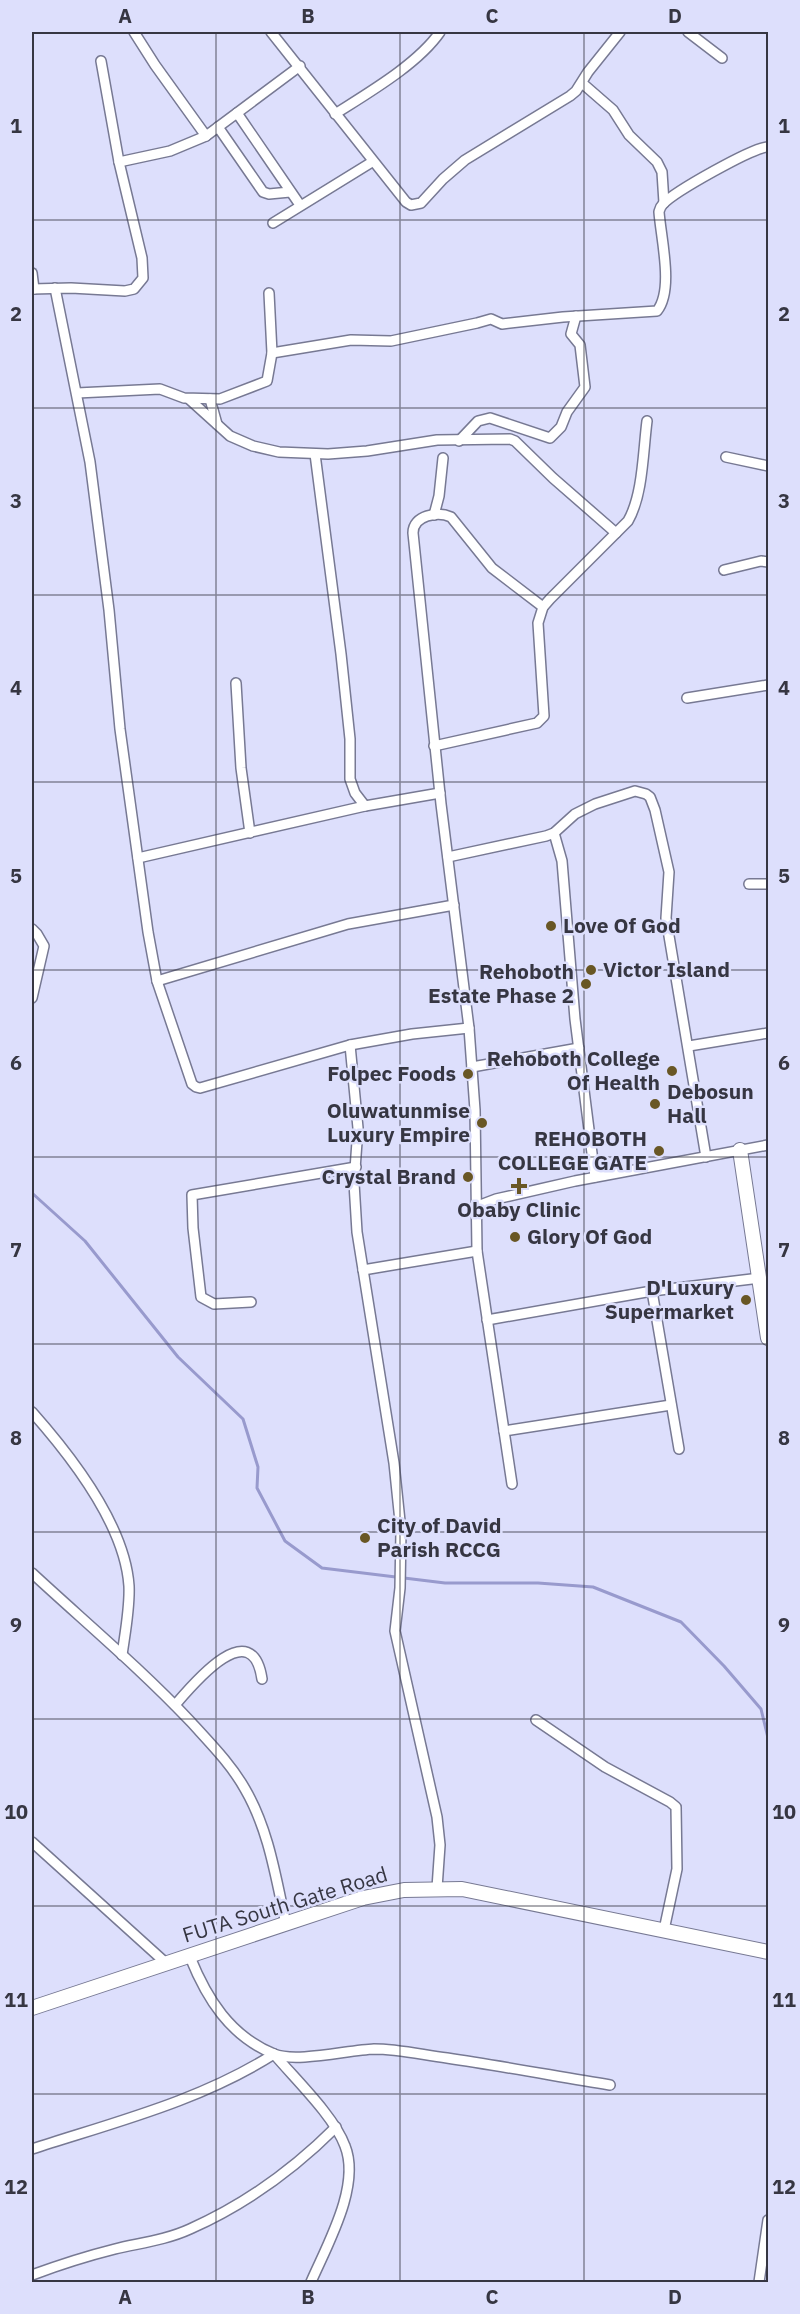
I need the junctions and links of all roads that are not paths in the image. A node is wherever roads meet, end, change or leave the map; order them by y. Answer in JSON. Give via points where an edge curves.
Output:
{"nodes":[{"id":1,"x":134,"y":32,"type":"edge"},
{"id":2,"x":271,"y":32,"type":"edge"},
{"id":3,"x":440,"y":32,"type":"edge"},
{"id":4,"x":620,"y":32,"type":"edge"},
{"id":5,"x":688,"y":32,"type":"edge"},
{"id":6,"x":723,"y":58,"type":"dead end"},
{"id":7,"x":101,"y":62,"type":"dead end"},
{"id":8,"x":300,"y":66,"type":"junction"},
{"id":9,"x":582,"y":83,"type":"junction"},
{"id":10,"x":237,"y":113,"type":"junction"},
{"id":11,"x":336,"y":114,"type":"junction"},
{"id":12,"x":218,"y":128,"type":"junction"},
{"id":13,"x":206,"y":136,"type":"junction"},
{"id":14,"x":768,"y":147,"type":"edge"},
{"id":15,"x":120,"y":162,"type":"junction"},
{"id":16,"x":372,"y":162,"type":"junction"},
{"id":17,"x":290,"y":192,"type":"junction"},
{"id":18,"x":664,"y":202,"type":"junction"},
{"id":19,"x":300,"y":205,"type":"junction"},
{"id":20,"x":273,"y":223,"type":"dead end"},
{"id":21,"x":32,"y":273,"type":"edge"},
{"id":22,"x":55,"y":288,"type":"junction"},
{"id":23,"x":33,"y":289,"type":"edge"},
{"id":24,"x":269,"y":293,"type":"dead end"},
{"id":25,"x":576,"y":316,"type":"junction"},
{"id":26,"x":272,"y":352,"type":"junction"},
{"id":27,"x":77,"y":393,"type":"junction"},
{"id":28,"x":189,"y":399,"type":"junction"},
{"id":29,"x":210,"y":399,"type":"junction"},
{"id":30,"x":647,"y":421,"type":"dead end"},
{"id":31,"x":217,"y":424,"type":"junction"},
{"id":32,"x":459,"y":441,"type":"junction"},
{"id":33,"x":315,"y":454,"type":"junction"},
{"id":34,"x":443,"y":458,"type":"dead end"},
{"id":35,"x":726,"y":458,"type":"dead end"},
{"id":36,"x":768,"y":466,"type":"edge"},
{"id":37,"x":434,"y":514,"type":"junction"},
{"id":38,"x":616,"y":533,"type":"junction"},
{"id":39,"x":768,"y":562,"type":"edge"},
{"id":40,"x":724,"y":570,"type":"dead end"},
{"id":41,"x":543,"y":607,"type":"junction"},
{"id":42,"x":236,"y":683,"type":"dead end"},
{"id":43,"x":768,"y":685,"type":"edge"},
{"id":44,"x":687,"y":698,"type":"dead end"},
{"id":45,"x":434,"y":746,"type":"junction"},
{"id":46,"x":440,"y":792,"type":"junction"},
{"id":47,"x":365,"y":806,"type":"junction"},
{"id":48,"x":250,"y":833,"type":"junction"},
{"id":49,"x":554,"y":833,"type":"junction"},
{"id":50,"x":448,"y":857,"type":"junction"},
{"id":51,"x":138,"y":858,"type":"junction"},
{"id":52,"x":749,"y":884,"type":"dead end"},
{"id":53,"x":768,"y":884,"type":"edge"},
{"id":54,"x":454,"y":905,"type":"junction"},
{"id":55,"x":32,"y":929,"type":"edge"},
{"id":56,"x":157,"y":981,"type":"junction"},
{"id":57,"x":32,"y":998,"type":"edge"},
{"id":58,"x":469,"y":1028,"type":"junction"},
{"id":59,"x":768,"y":1033,"type":"edge"},
{"id":60,"x":350,"y":1045,"type":"junction"},
{"id":61,"x":689,"y":1046,"type":"junction"},
{"id":62,"x":579,"y":1048,"type":"junction"},
{"id":63,"x":472,"y":1067,"type":"junction"},
{"id":64,"x":768,"y":1145,"type":"edge"},
{"id":65,"x":740,"y":1150,"type":"junction"},
{"id":66,"x":705,"y":1157,"type":"junction"},
{"id":67,"x":356,"y":1167,"type":"junction"},
{"id":68,"x":595,"y":1177,"type":"junction"},
{"id":69,"x":475,"y":1207,"type":"junction"},
{"id":70,"x":477,"y":1251,"type":"junction"},
{"id":71,"x":363,"y":1270,"type":"junction"},
{"id":72,"x":760,"y":1278,"type":"junction"},
{"id":73,"x":652,"y":1291,"type":"junction"},
{"id":74,"x":251,"y":1302,"type":"dead end"},
{"id":75,"x":488,"y":1320,"type":"junction"},
{"id":76,"x":768,"y":1338,"type":"edge"},
{"id":77,"x":671,"y":1406,"type":"junction"},
{"id":78,"x":32,"y":1412,"type":"edge"},
{"id":79,"x":504,"y":1431,"type":"junction"},
{"id":80,"x":679,"y":1449,"type":"dead end"},
{"id":81,"x":512,"y":1484,"type":"dead end"},
{"id":82,"x":32,"y":1573,"type":"edge"},
{"id":83,"x":122,"y":1655,"type":"junction"},
{"id":84,"x":262,"y":1679,"type":"dead end"},
{"id":85,"x":175,"y":1705,"type":"junction"},
{"id":86,"x":536,"y":1720,"type":"dead end"},
{"id":87,"x":32,"y":1842,"type":"edge"},
{"id":88,"x":437,"y":1888,"type":"junction"},
{"id":89,"x":286,"y":1924,"type":"junction"},
{"id":90,"x":664,"y":1930,"type":"junction"},
{"id":91,"x":768,"y":1952,"type":"edge"},
{"id":92,"x":189,"y":1957,"type":"junction"},
{"id":93,"x":167,"y":1964,"type":"junction"},
{"id":94,"x":32,"y":2008,"type":"edge"},
{"id":95,"x":274,"y":2054,"type":"junction"},
{"id":96,"x":610,"y":2085,"type":"dead end"},
{"id":97,"x":336,"y":2127,"type":"junction"},
{"id":98,"x":32,"y":2149,"type":"edge"},
{"id":99,"x":768,"y":2220,"type":"edge"},
{"id":100,"x":32,"y":2275,"type":"edge"},
{"id":101,"x":311,"y":2283,"type":"edge"},
{"id":102,"x":759,"y":2283,"type":"edge"}],
"edges":[{"from":1,"to":13,"type":"street"},
{"from":2,"to":8,"type":"street"},
{"from":3,"to":11,"type":"street","via":[[412,60]]},
{"from":4,"to":9,"type":"street"},
{"from":5,"to":6,"type":"street"},
{"from":7,"to":15,"type":"street"},
{"from":8,"to":10,"type":"street"},
{"from":8,"to":11,"type":"street"},
{"from":9,"to":16,"type":"street","via":[[570,96],[465,160],[417,205],[406,202]]},
{"from":9,"to":18,"type":"street","via":[[613,110],[629,135],[657,162],[662,172]]},
{"from":10,"to":12,"type":"street"},
{"from":10,"to":17,"type":"street"},
{"from":11,"to":16,"type":"street"},
{"from":12,"to":13,"type":"street"},
{"from":12,"to":17,"type":"street","via":[[263,192]]},
{"from":13,"to":15,"type":"street","via":[[170,151]]},
{"from":14,"to":18,"type":"street","via":[[735,159]]},
{"from":15,"to":22,"type":"street","via":[[142,258],[144,272],[140,284],[125,291]]},
{"from":16,"to":19,"type":"street"},
{"from":17,"to":19,"type":"street"},
{"from":18,"to":25,"type":"street","via":[[658,212],[665,268],[665,294],[660,308],[652,313]]},
{"from":19,"to":20,"type":"street"},
{"from":21,"to":23,"type":"street"},
{"from":22,"to":23,"type":"street"},
{"from":22,"to":27,"type":"street"},
{"from":24,"to":26,"type":"street"},
{"from":25,"to":26,"type":"street","via":[[501,324],[491,319],[391,341],[351,340]]},
{"from":25,"to":32,"type":"street","via":[[571,334],[580,345],[585,387],[561,427],[550,438],[490,418],[478,421]]},
{"from":26,"to":29,"type":"street","via":[[267,381],[220,399]]},
{"from":27,"to":28,"type":"street","via":[[160,389]]},
{"from":27,"to":51,"type":"street","via":[[92,473]]},
{"from":28,"to":29,"type":"street"},
{"from":28,"to":31,"type":"street"},
{"from":29,"to":31,"type":"street"},
{"from":30,"to":38,"type":"street","via":[[637,499],[628,522]]},
{"from":31,"to":33,"type":"street","via":[[230,436],[253,446]]},
{"from":32,"to":33,"type":"street"},
{"from":32,"to":38,"type":"street","via":[[515,441]]},
{"from":33,"to":47,"type":"street","via":[[342,654],[350,779]]},
{"from":34,"to":37,"type":"street"},
{"from":35,"to":36,"type":"street"},
{"from":37,"to":41,"type":"street","via":[[455,520],[492,568]]},
{"from":37,"to":45,"type":"street","via":[[418,520],[413,532]]},
{"from":38,"to":41,"type":"street"},
{"from":39,"to":40,"type":"street"},
{"from":41,"to":45,"type":"street","via":[[538,623],[542,720]]},
{"from":42,"to":48,"type":"street"},
{"from":43,"to":44,"type":"street"},
{"from":45,"to":46,"type":"street"},
{"from":46,"to":47,"type":"street"},
{"from":46,"to":50,"type":"street"},
{"from":47,"to":48,"type":"street"},
{"from":48,"to":51,"type":"street"},
{"from":49,"to":50,"type":"street"},
{"from":49,"to":61,"type":"street","via":[[575,814],[595,804],[635,791],[650,798],[669,872],[666,918]]},
{"from":49,"to":62,"type":"street","via":[[562,861]]},
{"from":50,"to":54,"type":"street"},
{"from":51,"to":56,"type":"street"},
{"from":52,"to":53,"type":"street"},
{"from":54,"to":56,"type":"street","via":[[348,924]]},
{"from":54,"to":58,"type":"street"},
{"from":55,"to":57,"type":"street","via":[[44,946]]},
{"from":56,"to":60,"type":"street","via":[[195,1087]]},
{"from":58,"to":60,"type":"street"},
{"from":58,"to":63,"type":"street"},
{"from":59,"to":61,"type":"street"},
{"from":60,"to":67,"type":"street","via":[[358,1128]]},
{"from":61,"to":66,"type":"street"},
{"from":62,"to":63,"type":"street"},
{"from":62,"to":68,"type":"street"},
{"from":63,"to":69,"type":"street"},
{"from":64,"to":65,"type":"street"},
{"from":65,"to":66,"type":"street"},
{"from":65,"to":72,"type":"main road"},
{"from":66,"to":68,"type":"street"},
{"from":67,"to":71,"type":"street","via":[[355,1202]]},
{"from":67,"to":74,"type":"street","via":[[192,1196],[201,1296],[214,1304]]},
{"from":68,"to":69,"type":"street"},
{"from":69,"to":70,"type":"street"},
{"from":70,"to":71,"type":"street"},
{"from":70,"to":75,"type":"street"},
{"from":71,"to":88,"type":"street","via":[[394,1462],[401,1531],[397,1645],[437,1817]]},
{"from":72,"to":73,"type":"street"},
{"from":72,"to":76,"type":"main road"},
{"from":73,"to":75,"type":"street"},
{"from":73,"to":77,"type":"street"},
{"from":75,"to":79,"type":"street"},
{"from":77,"to":79,"type":"street"},
{"from":77,"to":80,"type":"street"},
{"from":78,"to":83,"type":"street","via":[[86,1482],[117,1542],[129,1586]]},
{"from":79,"to":81,"type":"street"},
{"from":82,"to":83,"type":"street"},
{"from":83,"to":85,"type":"street"},
{"from":84,"to":85,"type":"street","via":[[255,1657],[239,1652],[230,1654],[199,1678]]},
{"from":85,"to":89,"type":"street","via":[[213,1745],[245,1788],[268,1845]]},
{"from":86,"to":90,"type":"street","via":[[605,1767],[676,1807],[676,1869]]},
{"from":87,"to":93,"type":"street"},
{"from":88,"to":89,"type":"main road","name":"FUTA South Gate Road","via":[[363,1898]]},
{"from":88,"to":90,"type":"main road","name":"FUTA South Gate Road","via":[[496,1895]]},
{"from":89,"to":92,"type":"main road","name":"FUTA South Gate Road"},
{"from":90,"to":91,"type":"main road","name":"FUTA South Gate Road"},
{"from":92,"to":93,"type":"main road","name":"FUTA South Gate Road"},
{"from":92,"to":95,"type":"street","via":[[211,2002],[223,2017]]},
{"from":93,"to":94,"type":"main road","name":"FUTA South Gate Road"},
{"from":95,"to":96,"type":"street","via":[[295,2057],[376,2049]]},
{"from":95,"to":97,"type":"street"},
{"from":95,"to":98,"type":"street","via":[[195,2096]]},
{"from":97,"to":100,"type":"street","via":[[287,2171],[189,2229]]},
{"from":97,"to":101,"type":"street","via":[[346,2146],[348,2189]]},
{"from":99,"to":102,"type":"street"}]}
